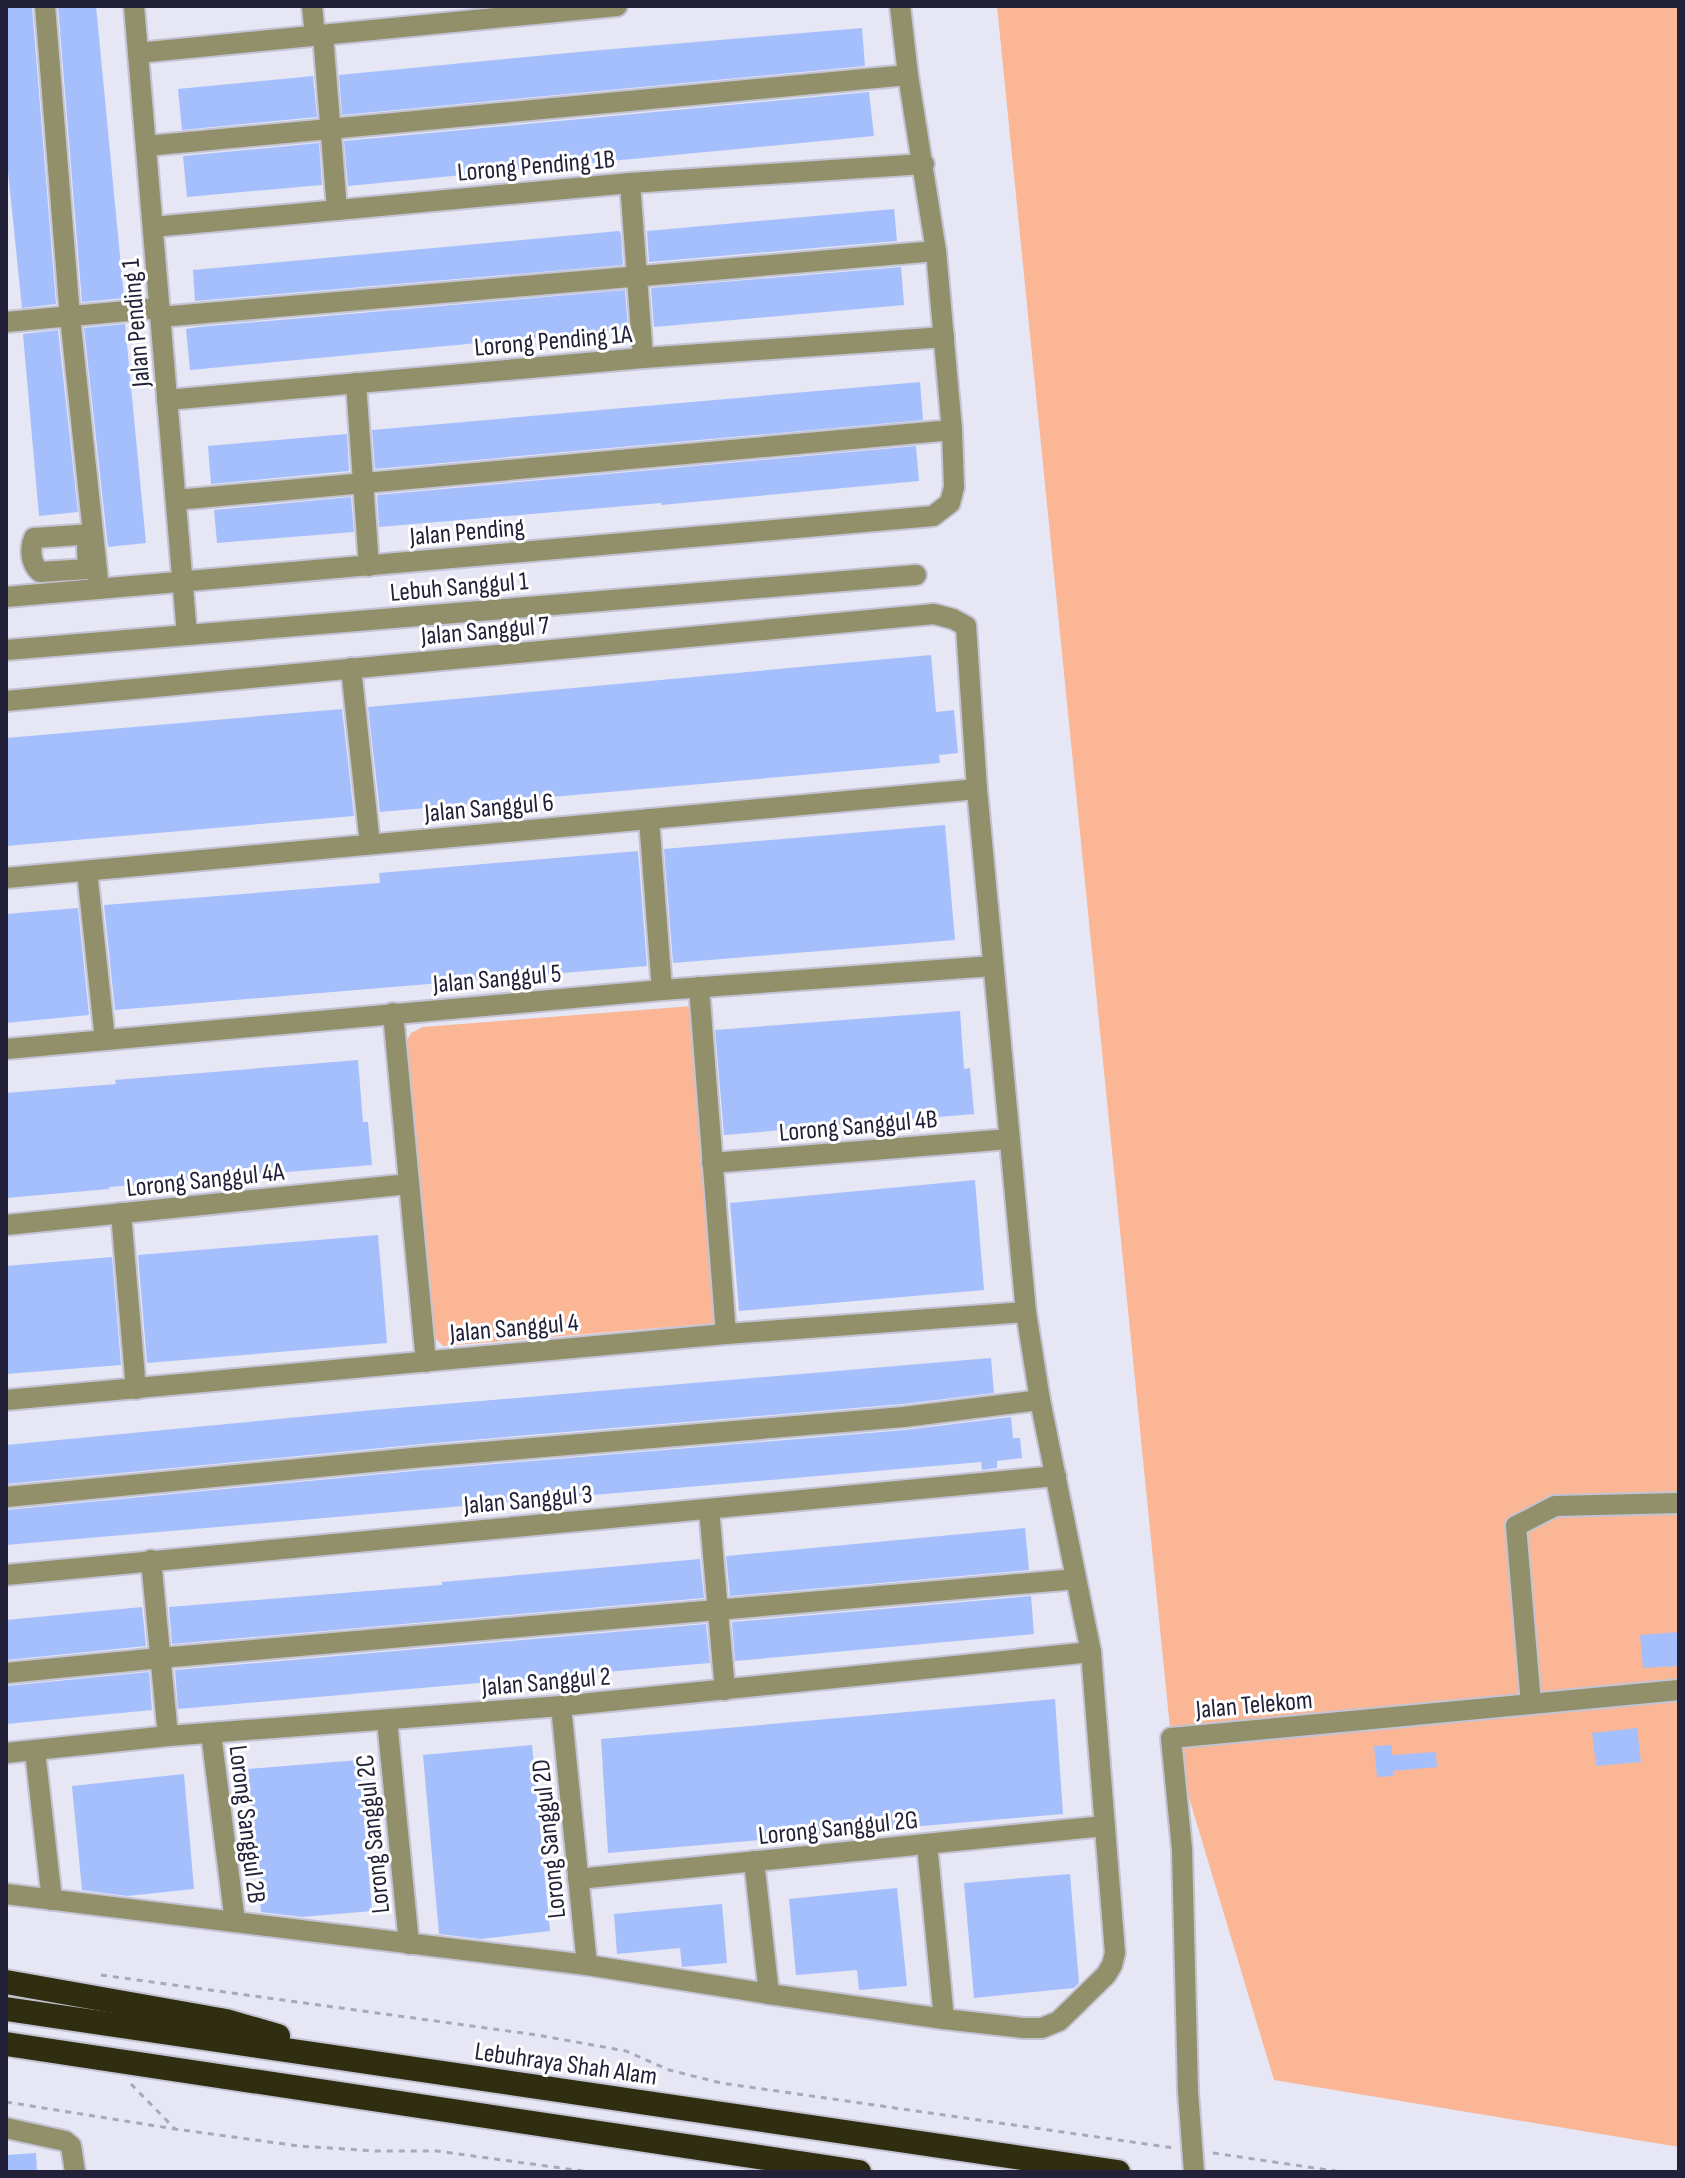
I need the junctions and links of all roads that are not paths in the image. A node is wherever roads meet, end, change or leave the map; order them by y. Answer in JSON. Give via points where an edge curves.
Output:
{"nodes":[{"id":1,"x":45,"y":6,"type":"edge"},
{"id":2,"x":134,"y":6,"type":"edge"},
{"id":3,"x":312,"y":6,"type":"edge"},
{"id":4,"x":610,"y":6,"type":"edge"},
{"id":5,"x":617,"y":6,"type":"edge"},
{"id":6,"x":900,"y":6,"type":"edge"},
{"id":7,"x":319,"y":35,"type":"junction"},
{"id":8,"x":138,"y":53,"type":"junction"},
{"id":9,"x":908,"y":75,"type":"junction"},
{"id":10,"x":331,"y":129,"type":"junction"},
{"id":11,"x":146,"y":146,"type":"junction"},
{"id":12,"x":924,"y":164,"type":"junction"},
{"id":13,"x":630,"y":183,"type":"junction"},
{"id":14,"x":337,"y":210,"type":"junction"},
{"id":15,"x":153,"y":227,"type":"junction"},
{"id":16,"x":936,"y":251,"type":"junction"},
{"id":17,"x":637,"y":277,"type":"junction"},
{"id":18,"x":160,"y":313,"type":"junction"},
{"id":19,"x":70,"y":317,"type":"junction"},
{"id":20,"x":6,"y":322,"type":"edge"},
{"id":21,"x":944,"y":337,"type":"junction"},
{"id":22,"x":643,"y":358,"type":"junction"},
{"id":23,"x":356,"y":383,"type":"junction"},
{"id":24,"x":167,"y":400,"type":"junction"},
{"id":25,"x":952,"y":430,"type":"junction"},
{"id":26,"x":364,"y":483,"type":"junction"},
{"id":27,"x":176,"y":500,"type":"junction"},
{"id":28,"x":369,"y":566,"type":"junction"},
{"id":29,"x":916,"y":575,"type":"dead end"},
{"id":30,"x":183,"y":583,"type":"junction"},
{"id":31,"x":99,"y":589,"type":"junction"},
{"id":32,"x":6,"y":591,"type":"edge"},
{"id":33,"x":187,"y":635,"type":"junction"},
{"id":34,"x":6,"y":650,"type":"edge"},
{"id":35,"x":351,"y":668,"type":"junction"},
{"id":36,"x":6,"y":701,"type":"edge"},
{"id":37,"x":977,"y":789,"type":"junction"},
{"id":38,"x":649,"y":819,"type":"junction"},
{"id":39,"x":370,"y":844,"type":"junction"},
{"id":40,"x":87,"y":871,"type":"junction"},
{"id":41,"x":6,"y":878,"type":"edge"},
{"id":42,"x":993,"y":966,"type":"junction"},
{"id":43,"x":699,"y":987,"type":"junction"},
{"id":44,"x":662,"y":990,"type":"junction"},
{"id":45,"x":393,"y":1013,"type":"junction"},
{"id":46,"x":105,"y":1040,"type":"junction"},
{"id":47,"x":6,"y":1049,"type":"edge"},
{"id":48,"x":1009,"y":1139,"type":"junction"},
{"id":49,"x":712,"y":1163,"type":"junction"},
{"id":50,"x":409,"y":1184,"type":"junction"},
{"id":51,"x":121,"y":1213,"type":"junction"},
{"id":52,"x":6,"y":1225,"type":"edge"},
{"id":53,"x":1026,"y":1312,"type":"junction"},
{"id":54,"x":726,"y":1334,"type":"junction"},
{"id":55,"x":426,"y":1362,"type":"junction"},
{"id":56,"x":136,"y":1389,"type":"junction"},
{"id":57,"x":6,"y":1400,"type":"edge"},
{"id":58,"x":1040,"y":1400,"type":"junction"},
{"id":59,"x":1056,"y":1476,"type":"junction"},
{"id":60,"x":6,"y":1497,"type":"edge"},
{"id":61,"x":1679,"y":1503,"type":"edge"},
{"id":62,"x":709,"y":1509,"type":"junction"},
{"id":63,"x":151,"y":1560,"type":"junction"},
{"id":64,"x":6,"y":1575,"type":"edge"},
{"id":65,"x":1076,"y":1579,"type":"junction"},
{"id":66,"x":718,"y":1610,"type":"junction"},
{"id":67,"x":1091,"y":1652,"type":"junction"},
{"id":68,"x":160,"y":1658,"type":"junction"},
{"id":69,"x":6,"y":1673,"type":"edge"},
{"id":70,"x":725,"y":1690,"type":"junction"},
{"id":71,"x":1679,"y":1690,"type":"edge"},
{"id":72,"x":1531,"y":1704,"type":"junction"},
{"id":73,"x":561,"y":1706,"type":"junction"},
{"id":74,"x":387,"y":1720,"type":"junction"},
{"id":75,"x":211,"y":1733,"type":"junction"},
{"id":76,"x":168,"y":1736,"type":"junction"},
{"id":77,"x":35,"y":1751,"type":"junction"},
{"id":78,"x":6,"y":1753,"type":"edge"},
{"id":79,"x":1104,"y":1826,"type":"junction"},
{"id":80,"x":927,"y":1844,"type":"junction"},
{"id":81,"x":754,"y":1861,"type":"junction"},
{"id":82,"x":578,"y":1879,"type":"junction"},
{"id":83,"x":6,"y":1894,"type":"edge"},
{"id":84,"x":52,"y":1900,"type":"junction"},
{"id":85,"x":235,"y":1922,"type":"junction"},
{"id":86,"x":409,"y":1944,"type":"junction"},
{"id":87,"x":587,"y":1965,"type":"junction"},
{"id":88,"x":6,"y":1982,"type":"edge"},
{"id":89,"x":769,"y":1994,"type":"junction"},
{"id":90,"x":6,"y":2009,"type":"edge"},
{"id":91,"x":944,"y":2019,"type":"junction"},
{"id":92,"x":6,"y":2045,"type":"edge"},
{"id":93,"x":376,"y":2063,"type":"junction"},
{"id":94,"x":6,"y":2128,"type":"edge"},
{"id":95,"x":74,"y":2163,"type":"edge"},
{"id":96,"x":859,"y":2172,"type":"edge"},
{"id":97,"x":1118,"y":2172,"type":"edge"},
{"id":98,"x":1194,"y":2172,"type":"edge"}],
"edges":[{"from":1,"to":19,"type":"street"},
{"from":2,"to":8,"type":"street","name":"Jalan Pending 1"},
{"from":3,"to":7,"type":"street"},
{"from":4,"to":5,"type":"street"},
{"from":4,"to":7,"type":"street"},
{"from":6,"to":9,"type":"street"},
{"from":7,"to":8,"type":"street"},
{"from":7,"to":10,"type":"street"},
{"from":8,"to":11,"type":"street","name":"Jalan Pending 1"},
{"from":9,"to":10,"type":"street"},
{"from":9,"to":12,"type":"street"},
{"from":10,"to":11,"type":"street"},
{"from":10,"to":14,"type":"street"},
{"from":11,"to":15,"type":"street","name":"Jalan Pending 1"},
{"from":12,"to":13,"type":"street","name":"Lorong Pending 1B"},
{"from":12,"to":16,"type":"street"},
{"from":13,"to":14,"type":"street","name":"Lorong Pending 1B"},
{"from":13,"to":17,"type":"street"},
{"from":14,"to":15,"type":"street","name":"Lorong Pending 1B"},
{"from":15,"to":18,"type":"street","name":"Jalan Pending 1"},
{"from":16,"to":17,"type":"street"},
{"from":16,"to":21,"type":"street"},
{"from":17,"to":18,"type":"street"},
{"from":17,"to":22,"type":"street"},
{"from":18,"to":19,"type":"street"},
{"from":18,"to":24,"type":"street","name":"Jalan Pending 1"},
{"from":19,"to":20,"type":"street"},
{"from":19,"to":31,"type":"street","via":[[89,535]]},
{"from":21,"to":22,"type":"street","name":"Lorong Pending 1A"},
{"from":21,"to":25,"type":"street"},
{"from":22,"to":23,"type":"street","name":"Lorong Pending 1A"},
{"from":23,"to":24,"type":"street","name":"Lorong Pending 1A"},
{"from":23,"to":26,"type":"street"},
{"from":24,"to":27,"type":"street","name":"Jalan Pending 1"},
{"from":25,"to":26,"type":"street"},
{"from":25,"to":28,"type":"street","name":"Jalan Pending","via":[[954,487],[950,503],[933,516]]},
{"from":26,"to":27,"type":"street"},
{"from":26,"to":28,"type":"street"},
{"from":27,"to":30,"type":"street","name":"Jalan Pending 1"},
{"from":28,"to":30,"type":"street","name":"Jalan Pending"},
{"from":29,"to":33,"type":"street","name":"Lebuh Sanggul 1"},
{"from":30,"to":31,"type":"street","name":"Jalan Pending"},
{"from":30,"to":33,"type":"street","name":"Jalan Pending 1"},
{"from":31,"to":32,"type":"street","name":"Jalan Pending"},
{"from":33,"to":34,"type":"street","name":"Lebuh Sanggul 1"},
{"from":35,"to":36,"type":"street","name":"Jalan Sanggul 7"},
{"from":35,"to":37,"type":"street","name":"Jalan Sanggul 7","via":[[934,614],[966,626]]},
{"from":35,"to":39,"type":"street"},
{"from":37,"to":38,"type":"street","name":"Jalan Sanggul 6"},
{"from":37,"to":42,"type":"street"},
{"from":38,"to":39,"type":"street","name":"Jalan Sanggul 6"},
{"from":38,"to":44,"type":"street"},
{"from":39,"to":40,"type":"street","name":"Jalan Sanggul 6"},
{"from":40,"to":41,"type":"street","name":"Jalan Sanggul 6"},
{"from":40,"to":46,"type":"street"},
{"from":42,"to":43,"type":"street","name":"Jalan Sanggul 5"},
{"from":42,"to":48,"type":"street"},
{"from":43,"to":44,"type":"street","name":"Jalan Sanggul 5"},
{"from":43,"to":49,"type":"street"},
{"from":44,"to":45,"type":"street","name":"Jalan Sanggul 5"},
{"from":45,"to":46,"type":"street","name":"Jalan Sanggul 5"},
{"from":45,"to":50,"type":"street"},
{"from":46,"to":47,"type":"street","name":"Jalan Sanggul 5"},
{"from":48,"to":49,"type":"street","name":"Lorong Sanggul 4B"},
{"from":48,"to":53,"type":"street"},
{"from":49,"to":54,"type":"street"},
{"from":50,"to":51,"type":"street","name":"Lorong Sanggul 4A"},
{"from":50,"to":55,"type":"street"},
{"from":51,"to":52,"type":"street","name":"Lorong Sanggul 4A"},
{"from":51,"to":56,"type":"street"},
{"from":53,"to":54,"type":"street","name":"Jalan Sanggul 4"},
{"from":53,"to":58,"type":"street"},
{"from":54,"to":55,"type":"street","name":"Jalan Sanggul 4"},
{"from":55,"to":56,"type":"street","name":"Jalan Sanggul 4"},
{"from":56,"to":57,"type":"street","name":"Jalan Sanggul 4"},
{"from":58,"to":59,"type":"street"},
{"from":58,"to":60,"type":"street","via":[[904,1417]]},
{"from":59,"to":62,"type":"street","name":"Jalan Sanggul 3"},
{"from":59,"to":65,"type":"street"},
{"from":61,"to":72,"type":"street","via":[[1555,1506],[1516,1526]]},
{"from":62,"to":63,"type":"street","name":"Jalan Sanggul 3"},
{"from":62,"to":66,"type":"street"},
{"from":63,"to":64,"type":"street","name":"Jalan Sanggul 3"},
{"from":63,"to":68,"type":"street"},
{"from":65,"to":66,"type":"street"},
{"from":65,"to":67,"type":"street"},
{"from":66,"to":68,"type":"street"},
{"from":66,"to":70,"type":"street"},
{"from":67,"to":70,"type":"street","name":"Jalan Sanggul 2"},
{"from":67,"to":79,"type":"street"},
{"from":68,"to":69,"type":"street"},
{"from":68,"to":76,"type":"street"},
{"from":70,"to":73,"type":"street","name":"Jalan Sanggul 2"},
{"from":71,"to":72,"type":"street","name":"Jalan Telekom"},
{"from":72,"to":98,"type":"street","name":"Jalan Telekom","bridge":true,"via":[[1171,1738],[1182,1849]]},
{"from":73,"to":74,"type":"street","name":"Jalan Sanggul 2"},
{"from":73,"to":82,"type":"street","name":"Lorong Sanggul 2D"},
{"from":74,"to":75,"type":"street","name":"Jalan Sanggul 2"},
{"from":74,"to":86,"type":"street","name":"Lorong Sanggul 2C"},
{"from":75,"to":76,"type":"street","name":"Jalan Sanggul 2"},
{"from":75,"to":85,"type":"street","name":"Lorong Sanggul 2B"},
{"from":76,"to":77,"type":"street","name":"Jalan Sanggul 2"},
{"from":77,"to":78,"type":"street","name":"Jalan Sanggul 2"},
{"from":77,"to":84,"type":"street"},
{"from":79,"to":80,"type":"street","name":"Lorong Sanggul 2G"},
{"from":79,"to":91,"type":"street","via":[[1115,1953],[1106,1975],[1059,2021],[1042,2028]]},
{"from":80,"to":81,"type":"street","name":"Lorong Sanggul 2G"},
{"from":80,"to":91,"type":"street"},
{"from":81,"to":82,"type":"street","name":"Lorong Sanggul 2G"},
{"from":81,"to":89,"type":"street"},
{"from":82,"to":87,"type":"street","name":"Lorong Sanggul 2D"},
{"from":83,"to":84,"type":"street"},
{"from":84,"to":85,"type":"street"},
{"from":85,"to":86,"type":"street"},
{"from":86,"to":87,"type":"street"},
{"from":87,"to":89,"type":"street"},
{"from":88,"to":93,"type":"highway","via":[[226,2021]]},
{"from":89,"to":91,"type":"street"},
{"from":90,"to":93,"type":"highway","name":"Lebuhraya Shah Alam"},
{"from":92,"to":96,"type":"highway"},
{"from":93,"to":97,"type":"highway","name":"Lebuhraya Shah Alam"},
{"from":94,"to":95,"type":"street","via":[[65,2141]]}]}
